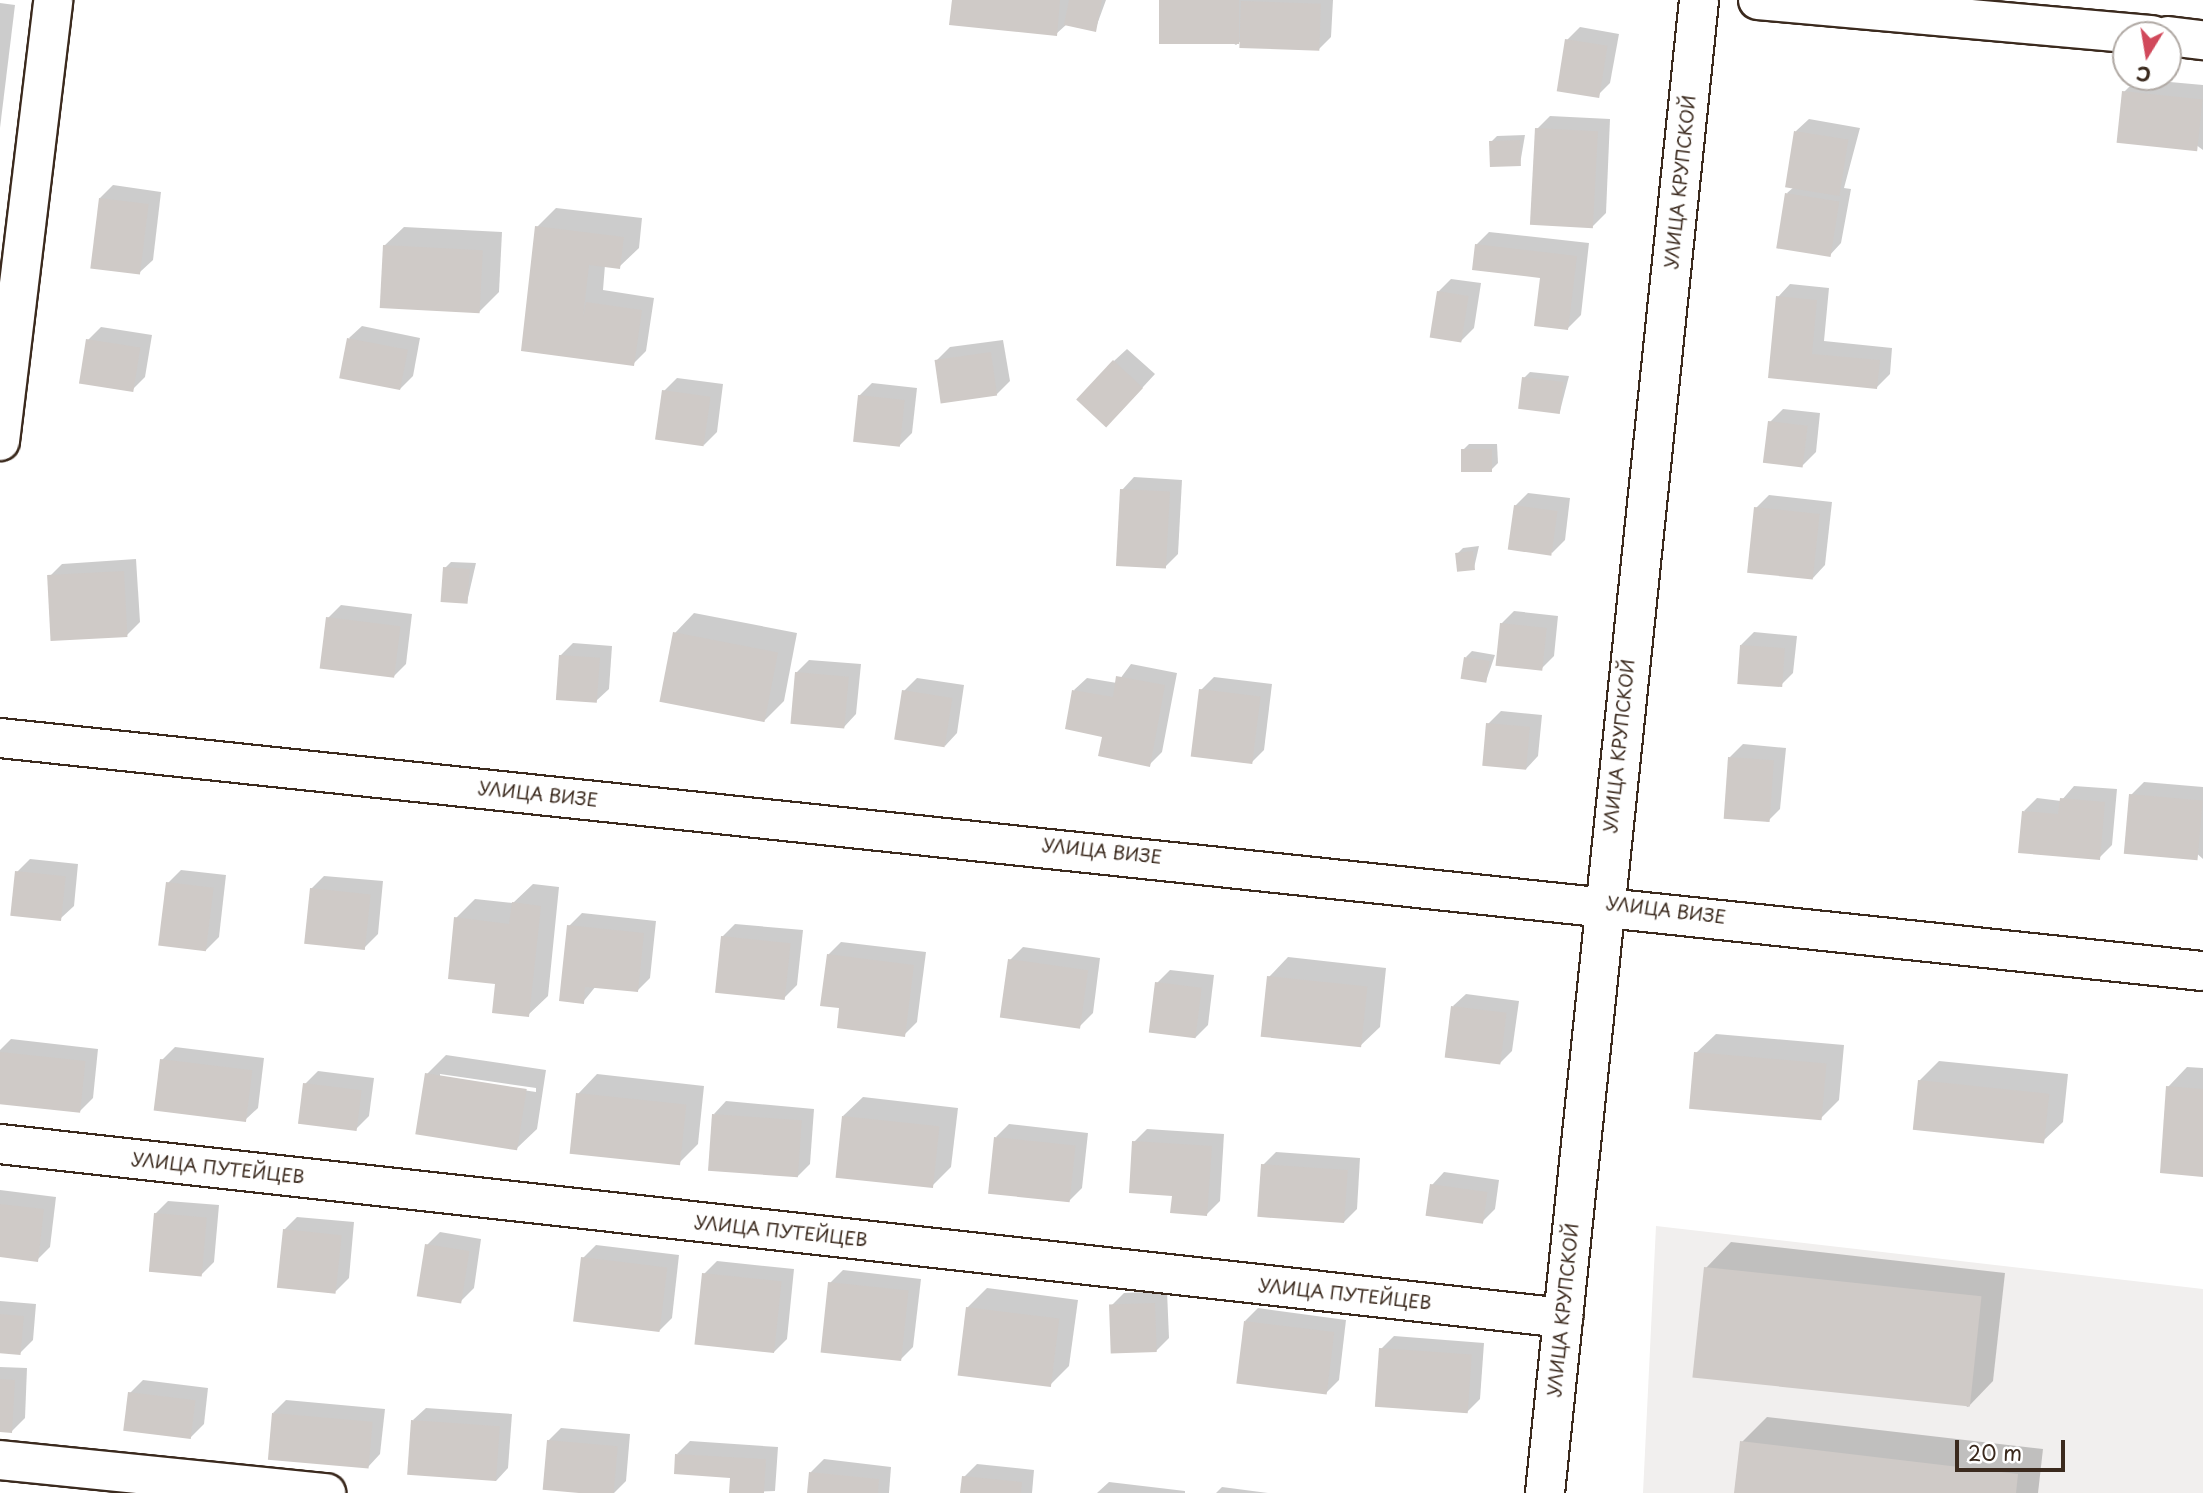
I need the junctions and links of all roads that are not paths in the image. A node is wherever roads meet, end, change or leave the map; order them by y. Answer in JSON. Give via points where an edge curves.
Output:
{"nodes":[{"id":1,"x":53,"y":0,"type":"edge"},
{"id":2,"x":1699,"y":0,"type":"edge"},
{"id":3,"x":1758,"y":0,"type":"edge"},
{"id":4,"x":2112,"y":31,"type":"edge"},
{"id":5,"x":2182,"y":38,"type":"edge"},
{"id":6,"x":2203,"y":40,"type":"edge"},
{"id":7,"x":0,"y":441,"type":"edge"},
{"id":8,"x":0,"y":738,"type":"edge"},
{"id":9,"x":1602,"y":902,"type":"junction"},
{"id":10,"x":2203,"y":971,"type":"edge"},
{"id":11,"x":0,"y":1144,"type":"edge"},
{"id":12,"x":1563,"y":1318,"type":"junction"},
{"id":13,"x":0,"y":1460,"type":"edge"},
{"id":14,"x":326,"y":1493,"type":"edge"},
{"id":15,"x":1545,"y":1493,"type":"edge"}],
"edges":[{"from":1,"to":7,"type":"street"},
{"from":2,"to":9,"type":"street","name":"УЛИЦА КРУПСКОЙ"},
{"from":3,"to":4,"type":"street"},
{"from":5,"to":6,"type":"street"},
{"from":8,"to":9,"type":"street","name":"УЛИЦА ВИЗЕ"},
{"from":9,"to":10,"type":"street","name":"УЛИЦА ВИЗЕ"},
{"from":9,"to":12,"type":"street","name":"УЛИЦА КРУПСКОЙ"},
{"from":11,"to":12,"type":"street","name":"УЛИЦА ПУТЕЙЦЕВ"},
{"from":12,"to":15,"type":"street","name":"УЛИЦА КРУПСКОЙ"},
{"from":13,"to":14,"type":"street"}]}
